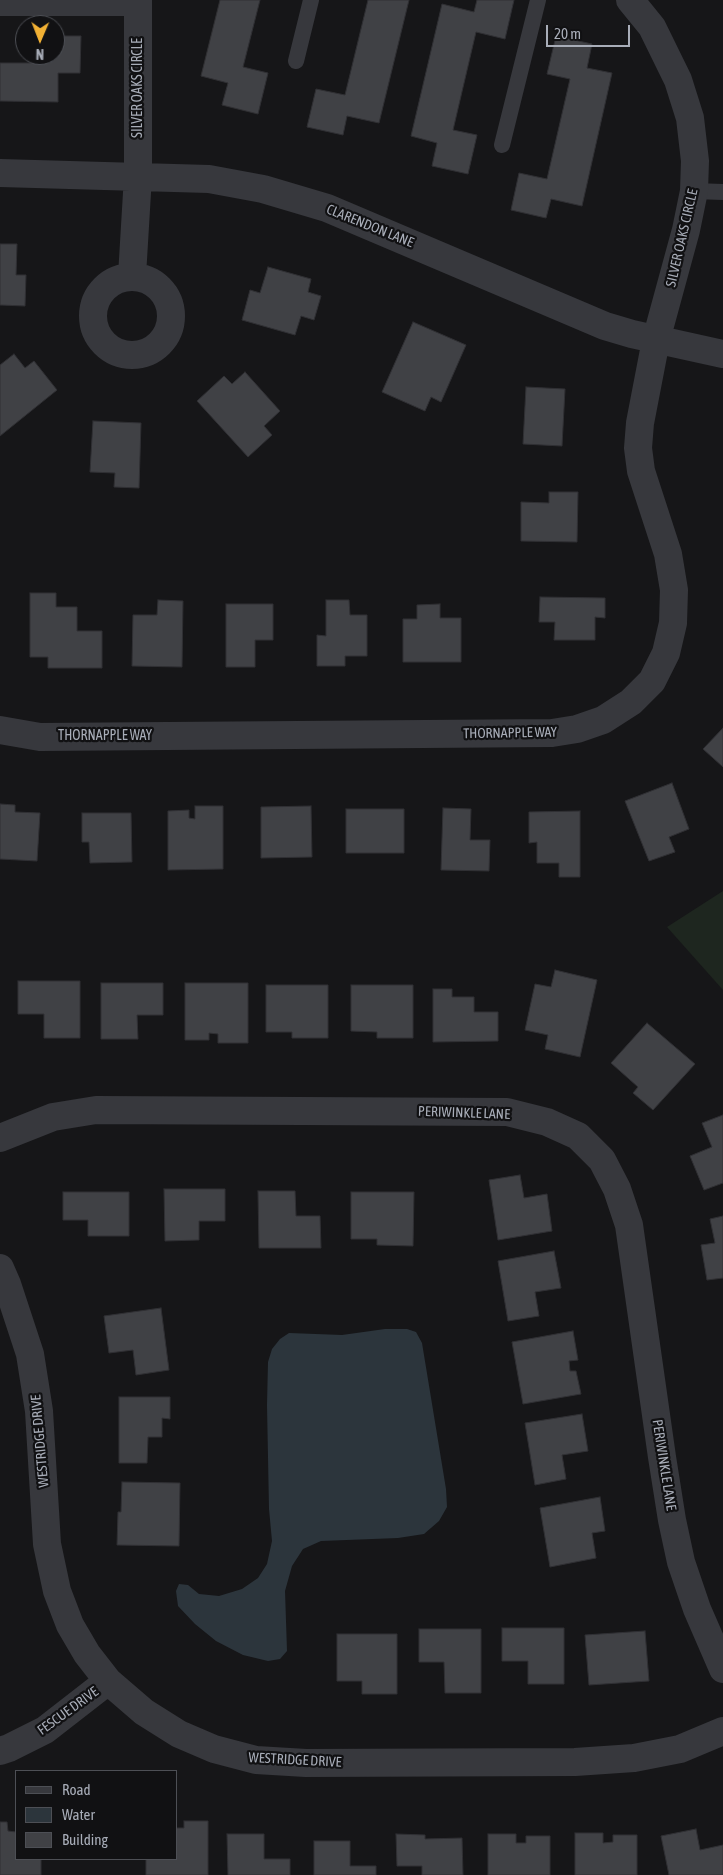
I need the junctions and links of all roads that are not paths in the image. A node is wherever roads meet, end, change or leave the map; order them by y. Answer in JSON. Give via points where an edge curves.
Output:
{"nodes":[{"id":1,"x":311,"y":0,"type":"edge"},
{"id":2,"x":538,"y":0,"type":"edge"},
{"id":3,"x":138,"y":4,"type":"edge"},
{"id":4,"x":641,"y":4,"type":"edge"},
{"id":5,"x":0,"y":8,"type":"edge"},
{"id":6,"x":296,"y":61,"type":"dead end"},
{"id":7,"x":502,"y":146,"type":"dead end"},
{"id":8,"x":0,"y":173,"type":"edge"},
{"id":9,"x":138,"y":176,"type":"junction"},
{"id":10,"x":694,"y":191,"type":"junction"},
{"id":11,"x":723,"y":192,"type":"edge"},
{"id":12,"x":132,"y":276,"type":"dead end"},
{"id":13,"x":656,"y":340,"type":"junction"},
{"id":14,"x":723,"y":354,"type":"edge"},
{"id":15,"x":0,"y":730,"type":"edge"},
{"id":16,"x":0,"y":1138,"type":"edge"},
{"id":17,"x":0,"y":1268,"type":"edge"},
{"id":18,"x":723,"y":1669,"type":"edge"},
{"id":19,"x":108,"y":1681,"type":"junction"},
{"id":20,"x":723,"y":1731,"type":"edge"},
{"id":21,"x":0,"y":1751,"type":"edge"}],
"edges":[{"from":1,"to":6,"type":"lane"},
{"from":2,"to":7,"type":"lane"},
{"from":3,"to":5,"type":"lane"},
{"from":3,"to":9,"type":"street","name":"SILVER OAKS CIRCLE"},
{"from":4,"to":10,"type":"street","name":"SILVER OAKS CIRCLE","via":[[670,62],[684,99],[693,140]]},
{"from":8,"to":9,"type":"street","name":"CLARENDON LANE"},
{"from":9,"to":12,"type":"street","name":"SILVER OAKS CIRCLE"},
{"from":9,"to":13,"type":"street","name":"CLARENDON LANE","via":[[209,179],[263,189],[327,208],[605,326]]},
{"from":10,"to":11,"type":"lane"},
{"from":10,"to":13,"type":"street","name":"SILVER OAKS CIRCLE"},
{"from":13,"to":14,"type":"street","name":"CLARENDON LANE"},
{"from":13,"to":15,"type":"street","name":"THORNAPPLE WAY","via":[[638,448],[641,471],[668,554],[674,590],[673,624],[666,653],[652,681],[631,702],[603,720],[552,733],[40,736]]},
{"from":16,"to":18,"type":"street","name":"PERIWINKLE LANE","via":[[53,1118],[96,1110],[507,1112],[547,1122],[578,1136],[602,1160],[617,1189],[628,1224],[662,1457],[681,1562]]},
{"from":17,"to":19,"type":"street","name":"WESTRIDGE DRIVE","via":[[30,1354],[39,1411],[48,1544],[57,1591],[70,1625]]},
{"from":19,"to":20,"type":"street","name":"WESTRIDGE DRIVE","via":[[144,1712],[179,1734],[214,1749],[256,1760],[306,1763],[575,1762],[634,1758],[680,1749]]},
{"from":19,"to":21,"type":"street","name":"FESCUE DRIVE","via":[[45,1730]]}]}
